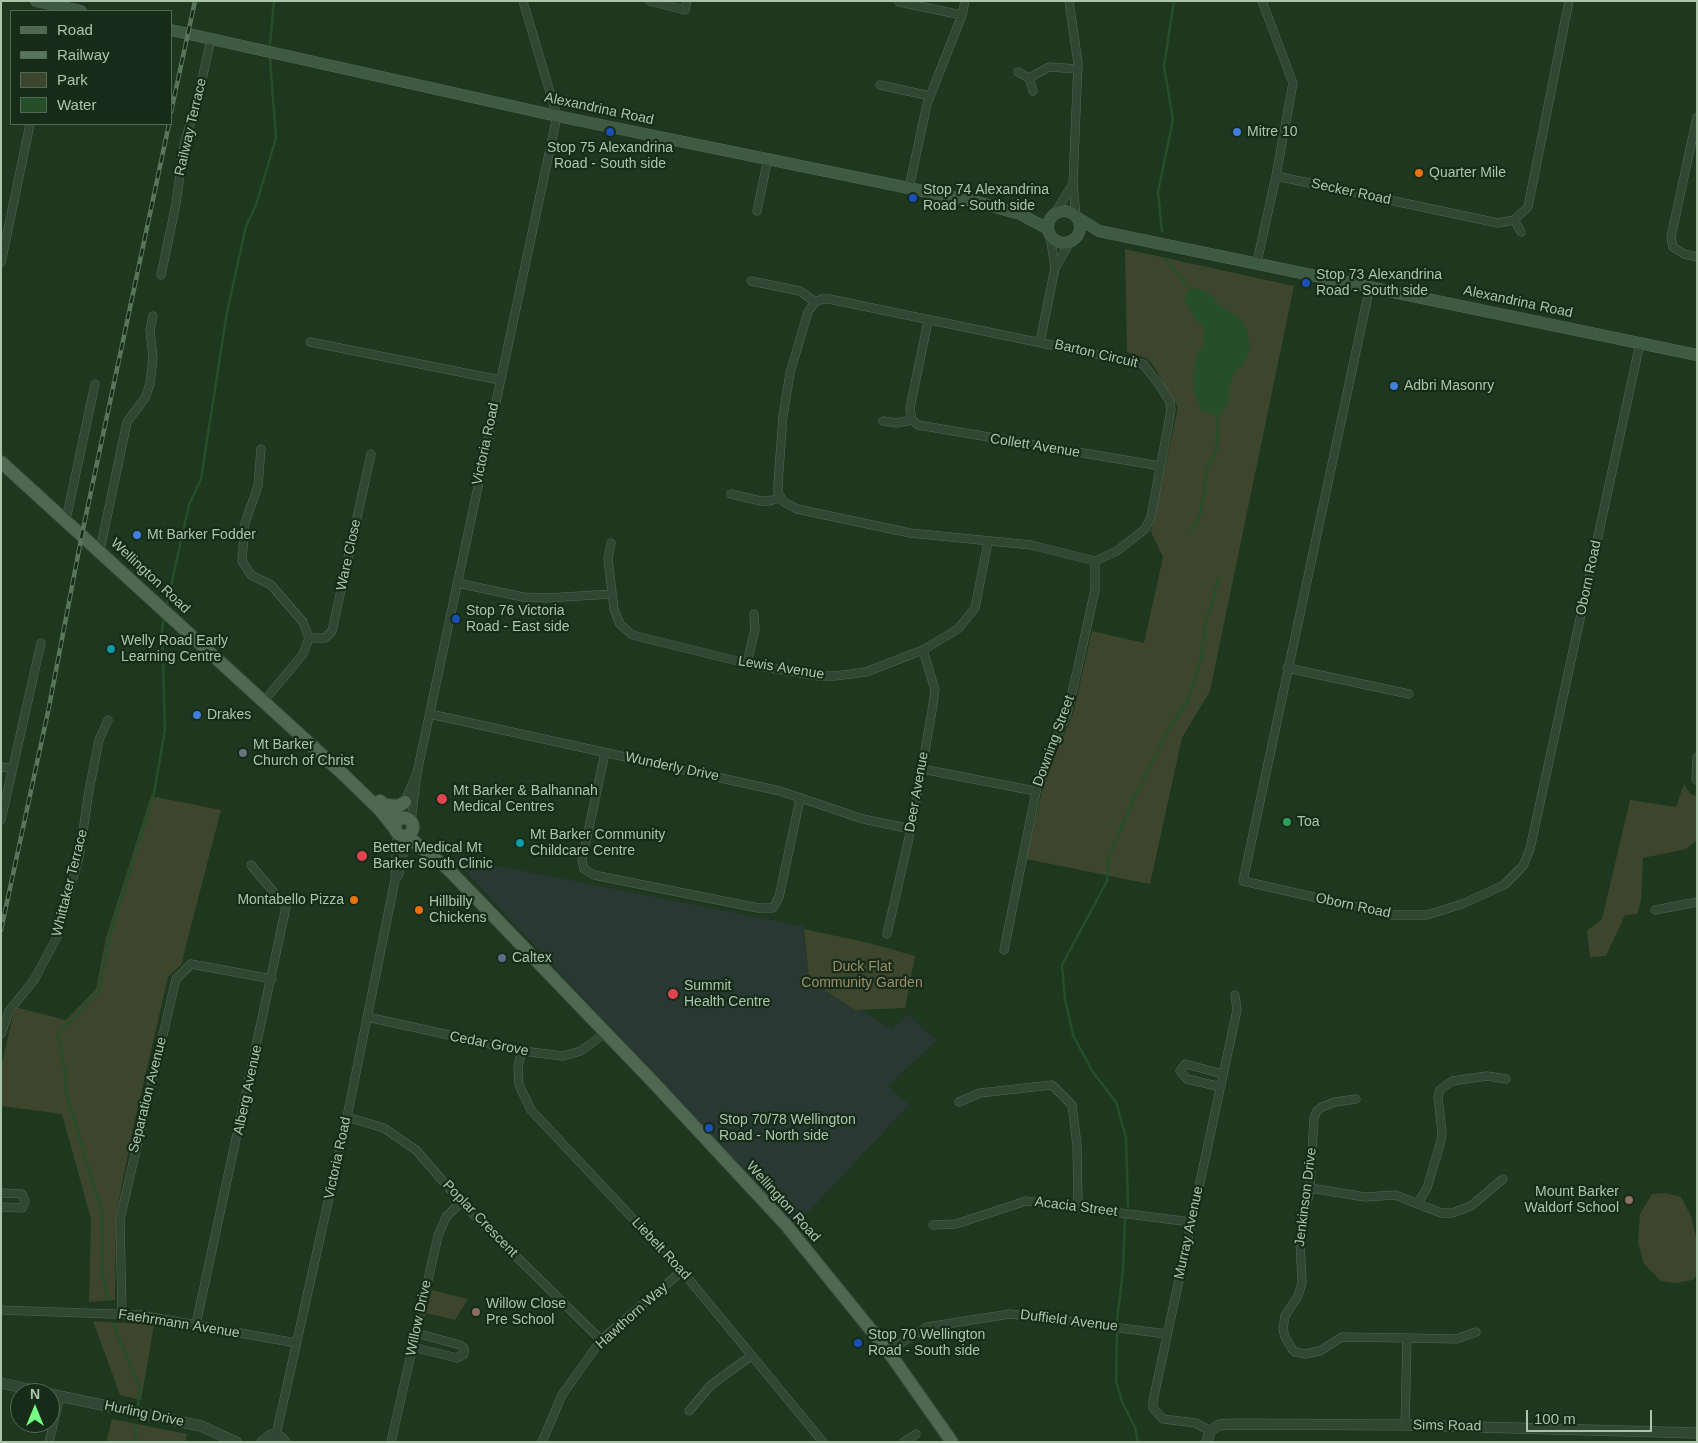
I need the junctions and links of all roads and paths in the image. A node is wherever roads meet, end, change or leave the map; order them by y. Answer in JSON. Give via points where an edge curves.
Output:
{"nodes":[{"id":1,"x":36,"y":1,"type":"edge"},
{"id":2,"x":523,"y":1,"type":"edge"},
{"id":3,"x":649,"y":1,"type":"edge"},
{"id":4,"x":687,"y":1,"type":"edge"},
{"id":5,"x":966,"y":1,"type":"edge"},
{"id":6,"x":1069,"y":1,"type":"edge"},
{"id":7,"x":1262,"y":1,"type":"edge"},
{"id":8,"x":1569,"y":1,"type":"edge"},
{"id":9,"x":899,"y":2,"type":"edge"},
{"id":10,"x":54,"y":8,"type":"edge"},
{"id":11,"x":73,"y":10,"type":"edge"},
{"id":12,"x":962,"y":15,"type":"junction"},
{"id":13,"x":172,"y":30,"type":"edge"},
{"id":14,"x":211,"y":39,"type":"junction"},
{"id":15,"x":1078,"y":69,"type":"junction"},
{"id":16,"x":1018,"y":72,"type":"dead end"},
{"id":17,"x":1029,"y":78,"type":"junction"},
{"id":18,"x":880,"y":86,"type":"dead end"},
{"id":19,"x":1033,"y":91,"type":"dead end"},
{"id":20,"x":930,"y":96,"type":"junction"},
{"id":21,"x":557,"y":116,"type":"junction"},
{"id":22,"x":1697,"y":117,"type":"edge"},
{"id":23,"x":30,"y":125,"type":"edge"},
{"id":24,"x":1693,"y":153,"type":"edge"},
{"id":25,"x":768,"y":158,"type":"junction"},
{"id":26,"x":1276,"y":176,"type":"junction"},
{"id":27,"x":1073,"y":184,"type":"junction"},
{"id":28,"x":910,"y":188,"type":"junction"},
{"id":29,"x":757,"y":211,"type":"dead end"},
{"id":30,"x":1020,"y":214,"type":"junction"},
{"id":31,"x":1054,"y":215,"type":"junction"},
{"id":32,"x":1077,"y":217,"type":"junction"},
{"id":33,"x":1514,"y":220,"type":"junction"},
{"id":34,"x":1099,"y":231,"type":"junction"},
{"id":35,"x":1049,"y":232,"type":"junction"},
{"id":36,"x":1521,"y":232,"type":"dead end"},
{"id":37,"x":1072,"y":241,"type":"junction"},
{"id":38,"x":1697,"y":257,"type":"edge"},
{"id":39,"x":1257,"y":262,"type":"junction"},
{"id":40,"x":1,"y":263,"type":"edge"},
{"id":41,"x":1055,"y":268,"type":"junction"},
{"id":42,"x":161,"y":275,"type":"dead end"},
{"id":43,"x":751,"y":281,"type":"dead end"},
{"id":44,"x":1370,"y":286,"type":"junction"},
{"id":45,"x":815,"y":302,"type":"junction"},
{"id":46,"x":153,"y":316,"type":"dead end"},
{"id":47,"x":928,"y":321,"type":"junction"},
{"id":48,"x":310,"y":342,"type":"dead end"},
{"id":49,"x":1040,"y":342,"type":"junction"},
{"id":50,"x":1640,"y":343,"type":"junction"},
{"id":51,"x":1697,"y":355,"type":"edge"},
{"id":52,"x":500,"y":380,"type":"junction"},
{"id":53,"x":95,"y":384,"type":"dead end"},
{"id":54,"x":883,"y":420,"type":"dead end"},
{"id":55,"x":912,"y":420,"type":"junction"},
{"id":56,"x":261,"y":449,"type":"dead end"},
{"id":57,"x":370,"y":454,"type":"dead end"},
{"id":58,"x":1,"y":462,"type":"edge"},
{"id":59,"x":1160,"y":466,"type":"junction"},
{"id":60,"x":730,"y":494,"type":"dead end"},
{"id":61,"x":780,"y":498,"type":"junction"},
{"id":62,"x":66,"y":520,"type":"junction"},
{"id":63,"x":988,"y":542,"type":"junction"},
{"id":64,"x":611,"y":544,"type":"dead end"},
{"id":65,"x":100,"y":550,"type":"junction"},
{"id":66,"x":1095,"y":561,"type":"junction"},
{"id":67,"x":457,"y":583,"type":"junction"},
{"id":68,"x":612,"y":594,"type":"junction"},
{"id":69,"x":754,"y":614,"type":"dead end"},
{"id":70,"x":308,"y":638,"type":"junction"},
{"id":71,"x":41,"y":643,"type":"dead end"},
{"id":72,"x":923,"y":650,"type":"junction"},
{"id":73,"x":746,"y":663,"type":"junction"},
{"id":74,"x":1288,"y":668,"type":"junction"},
{"id":75,"x":1409,"y":694,"type":"dead end"},
{"id":76,"x":264,"y":701,"type":"junction"},
{"id":77,"x":430,"y":714,"type":"junction"},
{"id":78,"x":108,"y":720,"type":"dead end"},
{"id":79,"x":605,"y":753,"type":"junction"},
{"id":80,"x":1697,"y":757,"type":"edge"},
{"id":81,"x":1,"y":767,"type":"edge"},
{"id":82,"x":11,"y":768,"type":"junction"},
{"id":83,"x":922,"y":770,"type":"junction"},
{"id":84,"x":416,"y":773,"type":"junction"},
{"id":85,"x":344,"y":775,"type":"junction"},
{"id":86,"x":1696,"y":780,"type":"edge"},
{"id":87,"x":1035,"y":791,"type":"junction"},
{"id":88,"x":800,"y":799,"type":"junction"},
{"id":89,"x":404,"y":802,"type":"junction"},
{"id":90,"x":385,"y":805,"type":"junction"},
{"id":91,"x":1,"y":820,"type":"edge"},
{"id":92,"x":404,"y":827,"type":"junction"},
{"id":93,"x":911,"y":829,"type":"junction"},
{"id":94,"x":421,"y":848,"type":"junction"},
{"id":95,"x":405,"y":850,"type":"junction"},
{"id":96,"x":251,"y":865,"type":"dead end"},
{"id":97,"x":447,"y":868,"type":"junction"},
{"id":98,"x":395,"y":880,"type":"junction"},
{"id":99,"x":1697,"y":902,"type":"edge"},
{"id":100,"x":1656,"y":910,"type":"dead end"},
{"id":101,"x":887,"y":934,"type":"dead end"},
{"id":102,"x":1004,"y":950,"type":"dead end"},
{"id":103,"x":272,"y":979,"type":"junction"},
{"id":104,"x":1235,"y":995,"type":"dead end"},
{"id":105,"x":367,"y":1017,"type":"junction"},
{"id":106,"x":605,"y":1033,"type":"junction"},
{"id":107,"x":1,"y":1034,"type":"edge"},
{"id":108,"x":522,"y":1051,"type":"junction"},
{"id":109,"x":1224,"y":1074,"type":"junction"},
{"id":110,"x":1506,"y":1079,"type":"dead end"},
{"id":111,"x":1221,"y":1087,"type":"junction"},
{"id":112,"x":1356,"y":1099,"type":"dead end"},
{"id":113,"x":959,"y":1102,"type":"dead end"},
{"id":114,"x":347,"y":1117,"type":"junction"},
{"id":115,"x":1503,"y":1179,"type":"dead end"},
{"id":116,"x":1310,"y":1188,"type":"junction"},
{"id":117,"x":1,"y":1193,"type":"edge"},
{"id":118,"x":461,"y":1202,"type":"junction"},
{"id":119,"x":1418,"y":1203,"type":"junction"},
{"id":120,"x":1,"y":1207,"type":"edge"},
{"id":121,"x":1078,"y":1207,"type":"junction"},
{"id":122,"x":1192,"y":1222,"type":"junction"},
{"id":123,"x":934,"y":1225,"type":"dead end"},
{"id":124,"x":682,"y":1271,"type":"junction"},
{"id":125,"x":1,"y":1310,"type":"edge"},
{"id":126,"x":122,"y":1314,"type":"junction"},
{"id":127,"x":196,"y":1324,"type":"junction"},
{"id":128,"x":1476,"y":1332,"type":"dead end"},
{"id":129,"x":416,"y":1334,"type":"junction"},
{"id":130,"x":1168,"y":1334,"type":"junction"},
{"id":131,"x":1407,"y":1338,"type":"junction"},
{"id":132,"x":601,"y":1340,"type":"junction"},
{"id":133,"x":296,"y":1343,"type":"junction"},
{"id":134,"x":413,"y":1347,"type":"junction"},
{"id":135,"x":888,"y":1351,"type":"junction"},
{"id":136,"x":751,"y":1356,"type":"junction"},
{"id":137,"x":60,"y":1396,"type":"edge"},
{"id":138,"x":689,"y":1411,"type":"dead end"},
{"id":139,"x":1405,"y":1425,"type":"junction"},
{"id":140,"x":1210,"y":1431,"type":"junction"},
{"id":141,"x":1697,"y":1433,"type":"edge"},
{"id":142,"x":916,"y":1434,"type":"dead end"},
{"id":143,"x":281,"y":1439,"type":"edge"},
{"id":144,"x":236,"y":1442,"type":"edge"},
{"id":145,"x":262,"y":1442,"type":"edge"},
{"id":146,"x":391,"y":1442,"type":"edge"},
{"id":147,"x":542,"y":1442,"type":"edge"},
{"id":148,"x":823,"y":1442,"type":"edge"},
{"id":149,"x":904,"y":1442,"type":"edge"},
{"id":150,"x":952,"y":1442,"type":"edge"},
{"id":151,"x":1207,"y":1442,"type":"edge"}],
"edges":[{"from":1,"to":10,"type":"main road"},
{"from":2,"to":21,"type":"street"},
{"from":3,"to":4,"type":"street","via":[[685,10]]},
{"from":5,"to":12,"type":"street"},
{"from":6,"to":15,"type":"street"},
{"from":7,"to":26,"type":"street","via":[[1293,84]]},
{"from":8,"to":33,"type":"street","via":[[1528,207]]},
{"from":9,"to":12,"type":"street"},
{"from":10,"to":11,"type":"main road"},
{"from":12,"to":20,"type":"street"},
{"from":13,"to":14,"type":"main road","name":"Alexandrina Road"},
{"from":14,"to":21,"type":"main road","name":"Alexandrina Road"},
{"from":14,"to":42,"type":"street","name":"Railway Terrace","via":[[184,145]]},
{"from":15,"to":17,"type":"street","via":[[1049,67]]},
{"from":15,"to":27,"type":"street"},
{"from":16,"to":17,"type":"street"},
{"from":17,"to":19,"type":"street"},
{"from":18,"to":20,"type":"street"},
{"from":20,"to":28,"type":"street"},
{"from":21,"to":25,"type":"main road","name":"Alexandrina Road"},
{"from":21,"to":52,"type":"street","name":"Victoria Road"},
{"from":22,"to":24,"type":"street"},
{"from":23,"to":40,"type":"street"},
{"from":24,"to":38,"type":"street","via":[[1671,237],[1673,247]]},
{"from":25,"to":28,"type":"main road","name":"Alexandrina Road"},
{"from":25,"to":29,"type":"street"},
{"from":26,"to":33,"type":"street","name":"Secker Road","via":[[1498,224]]},
{"from":26,"to":39,"type":"street"},
{"from":27,"to":31,"type":"street"},
{"from":27,"to":32,"type":"street"},
{"from":28,"to":30,"type":"main road","name":"Alexandrina Road"},
{"from":30,"to":31,"type":"main road","name":"Alexandrina Road"},
{"from":30,"to":35,"type":"main road","name":"Alexandrina Road"},
{"from":31,"to":32,"type":"main road","via":[[1064,211]]},
{"from":31,"to":35,"type":"main road"},
{"from":32,"to":34,"type":"main road","name":"Alexandrina Road"},
{"from":32,"to":37,"type":"main road","via":[[1080,227]]},
{"from":33,"to":36,"type":"street"},
{"from":34,"to":37,"type":"main road"},
{"from":34,"to":39,"type":"main road","name":"Alexandrina Road"},
{"from":35,"to":37,"type":"main road","via":[[1060,243]]},
{"from":35,"to":41,"type":"street"},
{"from":37,"to":41,"type":"street"},
{"from":39,"to":44,"type":"main road","name":"Alexandrina Road"},
{"from":41,"to":49,"type":"street"},
{"from":43,"to":45,"type":"street","via":[[800,291]]},
{"from":44,"to":50,"type":"main road","name":"Alexandrina Road"},
{"from":44,"to":74,"type":"street","name":"Oborn Road"},
{"from":45,"to":47,"type":"street","name":"Barton Circuit","via":[[829,298]]},
{"from":45,"to":61,"type":"street","via":[[808,312],[790,372],[783,416],[778,484]]},
{"from":46,"to":65,"type":"street","via":[[150,330],[154,358],[150,384],[145,398],[127,422]]},
{"from":47,"to":49,"type":"street","name":"Barton Circuit"},
{"from":47,"to":55,"type":"street","via":[[910,408]]},
{"from":48,"to":52,"type":"street"},
{"from":49,"to":59,"type":"street","name":"Barton Circuit","via":[[1135,360],[1148,368],[1171,407]]},
{"from":50,"to":51,"type":"main road","name":"Alexandrina Road"},
{"from":50,"to":74,"type":"street","name":"Oborn Road","via":[[1530,848],[1513,877],[1504,885],[1462,904],[1427,915],[1411,916],[1392,916],[1243,881]]},
{"from":52,"to":67,"type":"street","name":"Victoria Road"},
{"from":53,"to":62,"type":"street"},
{"from":54,"to":55,"type":"street","name":"Collett Avenue","via":[[897,423]]},
{"from":55,"to":59,"type":"street","name":"Collett Avenue","via":[[929,429]]},
{"from":56,"to":70,"type":"street","via":[[258,486],[245,523],[242,562],[251,575],[271,586],[284,600],[303,622]]},
{"from":57,"to":70,"type":"street","name":"Ware Close","via":[[332,631],[325,638]]},
{"from":58,"to":62,"type":"main road","name":"Wellington Road"},
{"from":59,"to":66,"type":"street","name":"Barton Circuit","via":[[1151,517],[1145,529],[1117,551]]},
{"from":60,"to":61,"type":"street","via":[[762,501]]},
{"from":61,"to":63,"type":"street","via":[[797,509],[910,533]]},
{"from":62,"to":65,"type":"main road","name":"Wellington Road"},
{"from":63,"to":66,"type":"street","via":[[1031,545]]},
{"from":63,"to":72,"type":"street","name":"Lewis Avenue","via":[[975,608],[958,629]]},
{"from":64,"to":68,"type":"street","name":"Lewis Avenue","via":[[608,559]]},
{"from":65,"to":76,"type":"main road","name":"Wellington Road"},
{"from":66,"to":87,"type":"street","name":"Downing Street","via":[[1095,590],[1067,714],[1045,760]]},
{"from":67,"to":68,"type":"street","via":[[523,597]]},
{"from":67,"to":77,"type":"street","name":"Victoria Road"},
{"from":68,"to":73,"type":"street","name":"Lewis Avenue","via":[[617,618],[632,635]]},
{"from":69,"to":73,"type":"street"},
{"from":70,"to":76,"type":"street","via":[[303,654]]},
{"from":71,"to":82,"type":"street"},
{"from":72,"to":73,"type":"street","name":"Lewis Avenue","via":[[866,672],[835,676]]},
{"from":72,"to":83,"type":"street","name":"Deer Avenue","via":[[934,690]]},
{"from":74,"to":75,"type":"street"},
{"from":76,"to":85,"type":"main road","name":"Wellington Road"},
{"from":77,"to":79,"type":"street","name":"Wunderly Drive"},
{"from":77,"to":84,"type":"street","name":"Victoria Road"},
{"from":78,"to":107,"type":"street","name":"Whittaker Terrace","via":[[99,740],[80,853],[57,937],[34,981],[9,1011]]},
{"from":79,"to":88,"type":"street","name":"Wunderly Drive","via":[[780,791]]},
{"from":79,"to":88,"type":"street","via":[[582,860],[584,869],[594,875],[758,908],[773,908],[779,897]]},
{"from":80,"to":86,"type":"street"},
{"from":81,"to":82,"type":"street"},
{"from":82,"to":91,"type":"street"},
{"from":83,"to":87,"type":"street"},
{"from":83,"to":93,"type":"street","name":"Deer Avenue"},
{"from":84,"to":89,"type":"street","name":"Victoria Road"},
{"from":84,"to":92,"type":"street","name":"Victoria Road"},
{"from":85,"to":90,"type":"main road","name":"Wellington Road"},
{"from":85,"to":92,"type":"main road","name":"Wellington Road","via":[[380,810]]},
{"from":87,"to":102,"type":"street","name":"Downing Street"},
{"from":88,"to":93,"type":"street","name":"Wunderly Drive","via":[[863,819]]},
{"from":89,"to":90,"type":"main road"},
{"from":89,"to":92,"type":"street","name":"Victoria Road"},
{"from":90,"to":92,"type":"main road","name":"Wellington Road"},
{"from":92,"to":94,"type":"main road","name":"Wellington Road"},
{"from":92,"to":95,"type":"street","name":"Victoria Road"},
{"from":92,"to":97,"type":"main road","name":"Wellington Road"},
{"from":92,"to":98,"type":"street","name":"Victoria Road"},
{"from":93,"to":101,"type":"street","name":"Deer Avenue"},
{"from":94,"to":95,"type":"main road"},
{"from":94,"to":97,"type":"main road","name":"Wellington Road"},
{"from":95,"to":98,"type":"street","name":"Victoria Road"},
{"from":96,"to":103,"type":"street","name":"Alberg Avenue","via":[[286,908]]},
{"from":97,"to":106,"type":"main road","name":"Wellington Road"},
{"from":98,"to":105,"type":"street","name":"Victoria Road"},
{"from":99,"to":100,"type":"street"},
{"from":103,"to":126,"type":"street","name":"Separation Avenue","via":[[191,964],[176,979],[120,1219]]},
{"from":103,"to":127,"type":"street","name":"Alberg Avenue"},
{"from":104,"to":109,"type":"street","name":"Murray Avenue","via":[[1237,1010]]},
{"from":105,"to":108,"type":"street","name":"Cedar Grove"},
{"from":105,"to":114,"type":"street","name":"Victoria Road"},
{"from":106,"to":108,"type":"street","name":"Cedar Grove","via":[[581,1051],[563,1056]]},
{"from":106,"to":135,"type":"main road","name":"Wellington Road","via":[[786,1225]]},
{"from":108,"to":124,"type":"street","name":"Liebelt Road","via":[[518,1066],[519,1085],[531,1110]]},
{"from":109,"to":111,"type":"street","name":"Murray Avenue"},
{"from":109,"to":111,"type":"street","via":[[1185,1064],[1180,1071],[1187,1079]]},
{"from":110,"to":119,"type":"street","via":[[1487,1076],[1452,1081],[1440,1090],[1441,1141],[1427,1188]]},
{"from":111,"to":122,"type":"street","name":"Murray Avenue"},
{"from":112,"to":116,"type":"street","name":"Jenkinson Drive","via":[[1335,1102],[1317,1111]]},
{"from":113,"to":121,"type":"street","via":[[980,1094],[1052,1086],[1072,1105],[1077,1145]]},
{"from":114,"to":118,"type":"street","name":"Poplar Crescent","via":[[384,1128],[416,1150]]},
{"from":114,"to":133,"type":"street","name":"Victoria Road"},
{"from":115,"to":119,"type":"street","via":[[1487,1195],[1460,1211],[1441,1213]]},
{"from":116,"to":119,"type":"street","via":[[1365,1197],[1395,1195]]},
{"from":116,"to":131,"type":"street","name":"Jenkinson Drive","via":[[1300,1241],[1302,1282],[1283,1322],[1288,1344],[1296,1352],[1305,1354],[1320,1351],[1342,1337]]},
{"from":117,"to":120,"type":"street","via":[[22,1194],[25,1201],[22,1208]]},
{"from":118,"to":129,"type":"street","name":"Willow Drive","via":[[441,1225]]},
{"from":118,"to":132,"type":"street","name":"Poplar Crescent"},
{"from":121,"to":122,"type":"street","name":"Acacia Street"},
{"from":121,"to":123,"type":"street","name":"Acacia Street","via":[[1026,1201],[956,1224]]},
{"from":122,"to":130,"type":"street","name":"Murray Avenue"},
{"from":124,"to":132,"type":"street","name":"Hawthorn Way"},
{"from":124,"to":136,"type":"street","name":"Liebelt Road"},
{"from":125,"to":126,"type":"street","name":"Faehrmann Avenue"},
{"from":126,"to":127,"type":"street","name":"Faehrmann Avenue"},
{"from":127,"to":133,"type":"street","name":"Faehrmann Avenue"},
{"from":128,"to":131,"type":"street","via":[[1456,1339]]},
{"from":129,"to":134,"type":"street","name":"Willow Drive"},
{"from":129,"to":134,"type":"street","via":[[460,1345],[464,1354],[457,1358]]},
{"from":130,"to":135,"type":"street","name":"Duffield Avenue","via":[[1010,1314],[927,1327]]},
{"from":130,"to":140,"type":"street","name":"Murray Avenue","via":[[1153,1408],[1163,1419],[1196,1423]]},
{"from":131,"to":139,"type":"street"},
{"from":132,"to":147,"type":"street","name":"Hawthorn Way","via":[[562,1395]]},
{"from":133,"to":143,"type":"street","name":"Victoria Road"},
{"from":134,"to":146,"type":"street","name":"Willow Drive"},
{"from":135,"to":150,"type":"main road","name":"Wellington Road"},
{"from":136,"to":138,"type":"street","via":[[711,1385]]},
{"from":136,"to":148,"type":"street","name":"Liebelt Road"},
{"from":137,"to":144,"type":"street","name":"Hurling Drive","via":[[201,1426]]},
{"from":139,"to":140,"type":"street","name":"Sims Road","via":[[1235,1424],[1219,1425]]},
{"from":139,"to":141,"type":"street","name":"Sims Road"},
{"from":140,"to":151,"type":"street"},
{"from":142,"to":149,"type":"street"},
{"from":143,"to":145,"type":"street","via":[[267,1437]]}]}
